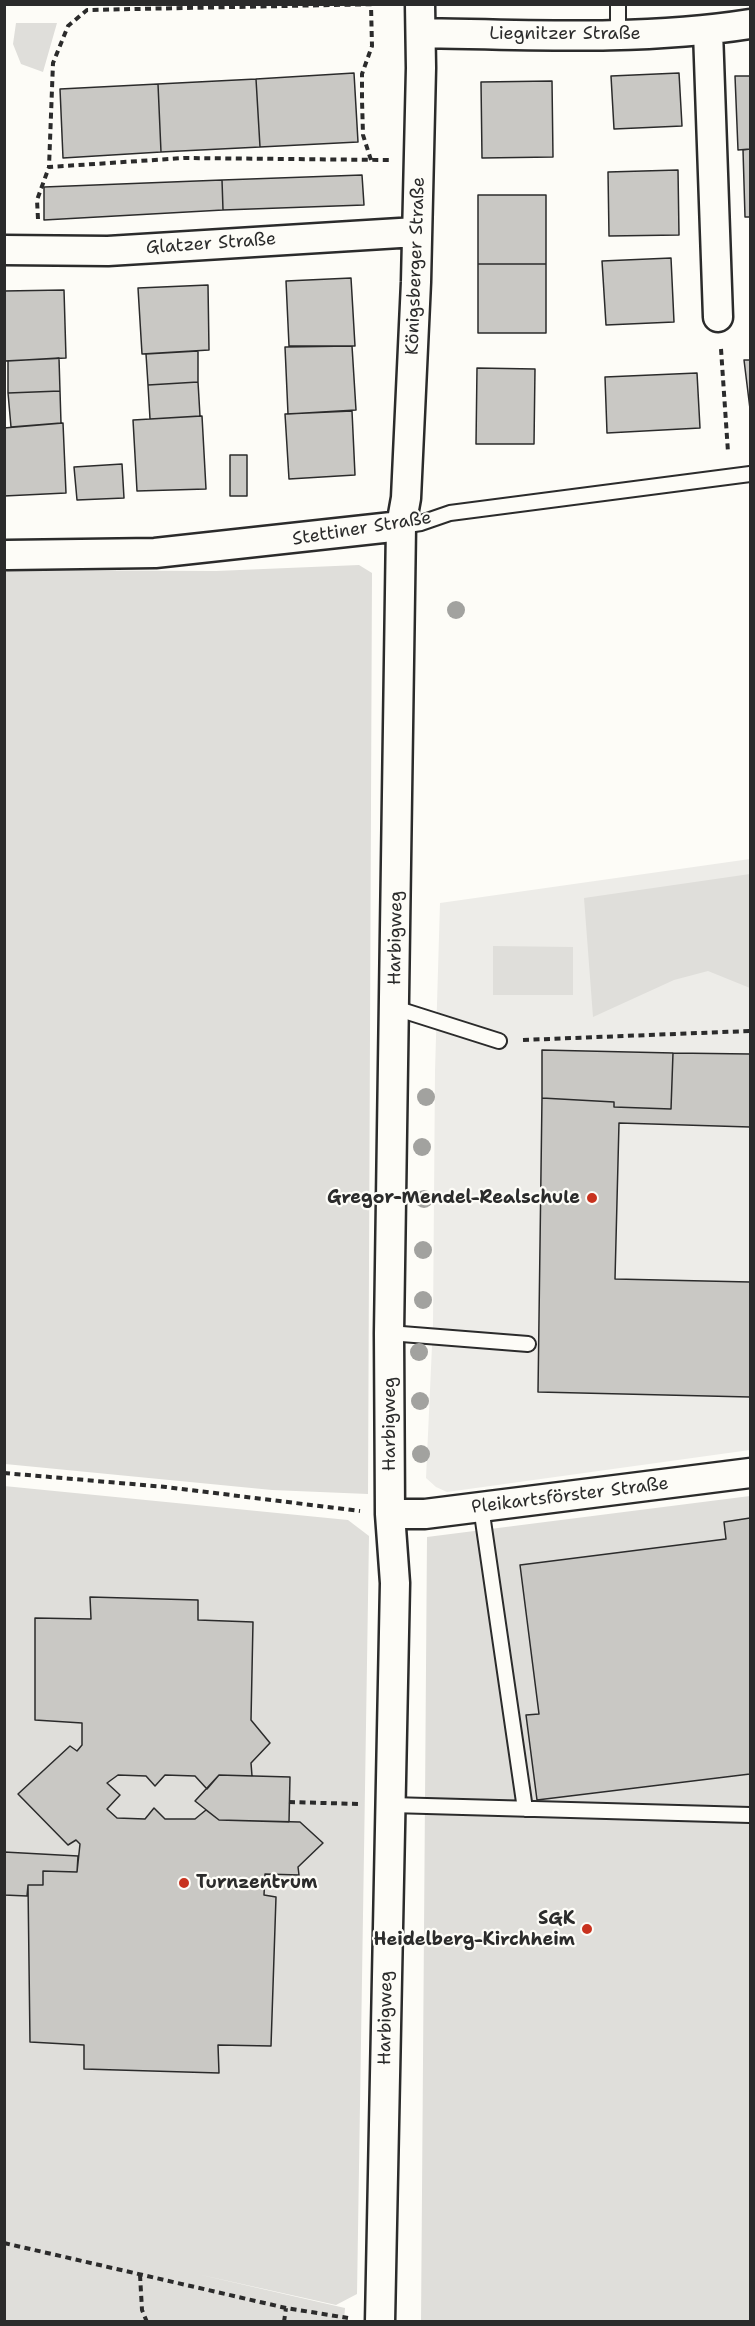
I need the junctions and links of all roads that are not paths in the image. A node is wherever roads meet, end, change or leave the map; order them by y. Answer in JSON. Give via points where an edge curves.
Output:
{"nodes":[{"id":1,"x":420,"y":4,"type":"edge"},
{"id":2,"x":618,"y":4,"type":"edge"},
{"id":3,"x":750,"y":24,"type":"edge"},
{"id":4,"x":708,"y":31,"type":"junction"},
{"id":5,"x":421,"y":33,"type":"junction"},
{"id":6,"x":618,"y":35,"type":"junction"},
{"id":7,"x":416,"y":232,"type":"junction"},
{"id":8,"x":4,"y":250,"type":"edge"},
{"id":9,"x":718,"y":317,"type":"road end"},
{"id":10,"x":750,"y":474,"type":"edge"},
{"id":11,"x":401,"y":526,"type":"junction"},
{"id":12,"x":7,"y":555,"type":"dead end"},
{"id":13,"x":395,"y":1008,"type":"junction"},
{"id":14,"x":499,"y":1041,"type":"road end"},
{"id":15,"x":389,"y":1333,"type":"junction"},
{"id":16,"x":528,"y":1344,"type":"dead end"},
{"id":17,"x":750,"y":1473,"type":"edge"},
{"id":18,"x":481,"y":1507,"type":"junction"},
{"id":19,"x":390,"y":1515,"type":"junction"},
{"id":20,"x":391,"y":1805,"type":"junction"},
{"id":21,"x":525,"y":1809,"type":"junction"},
{"id":22,"x":750,"y":1815,"type":"edge"},
{"id":23,"x":368,"y":2320,"type":"edge"}],
"edges":[{"from":1,"to":5,"type":"street","name":"Königsberger Straße"},
{"from":2,"to":6,"type":"lane"},
{"from":3,"to":4,"type":"street","name":"Liegnitzer Straße"},
{"from":4,"to":6,"type":"street","name":"Liegnitzer Straße"},
{"from":4,"to":9,"type":"street"},
{"from":5,"to":6,"type":"street","name":"Liegnitzer Straße"},
{"from":5,"to":7,"type":"street","name":"Königsberger Straße"},
{"from":7,"to":8,"type":"street","name":"Glatzer Straße","via":[[108,251]]},
{"from":7,"to":11,"type":"street","name":"Königsberger Straße","via":[[406,498]]},
{"from":10,"to":11,"type":"lane","name":"Stettiner Straße","via":[[450,513]]},
{"from":11,"to":12,"type":"street","name":"Stettiner Straße","via":[[155,553]]},
{"from":11,"to":13,"type":"street","name":"Harbigweg"},
{"from":13,"to":14,"type":"lane"},
{"from":13,"to":15,"type":"street","name":"Harbigweg"},
{"from":15,"to":16,"type":"lane"},
{"from":15,"to":19,"type":"street","name":"Harbigweg"},
{"from":17,"to":18,"type":"street","name":"Pleikartsförster Straße"},
{"from":18,"to":19,"type":"street","name":"Pleikartsförster Straße"},
{"from":18,"to":21,"type":"lane"},
{"from":19,"to":20,"type":"street","name":"Harbigweg","via":[[394,1583]]},
{"from":20,"to":21,"type":"lane"},
{"from":20,"to":23,"type":"street","name":"Harbigweg"},
{"from":21,"to":22,"type":"lane"}]}
